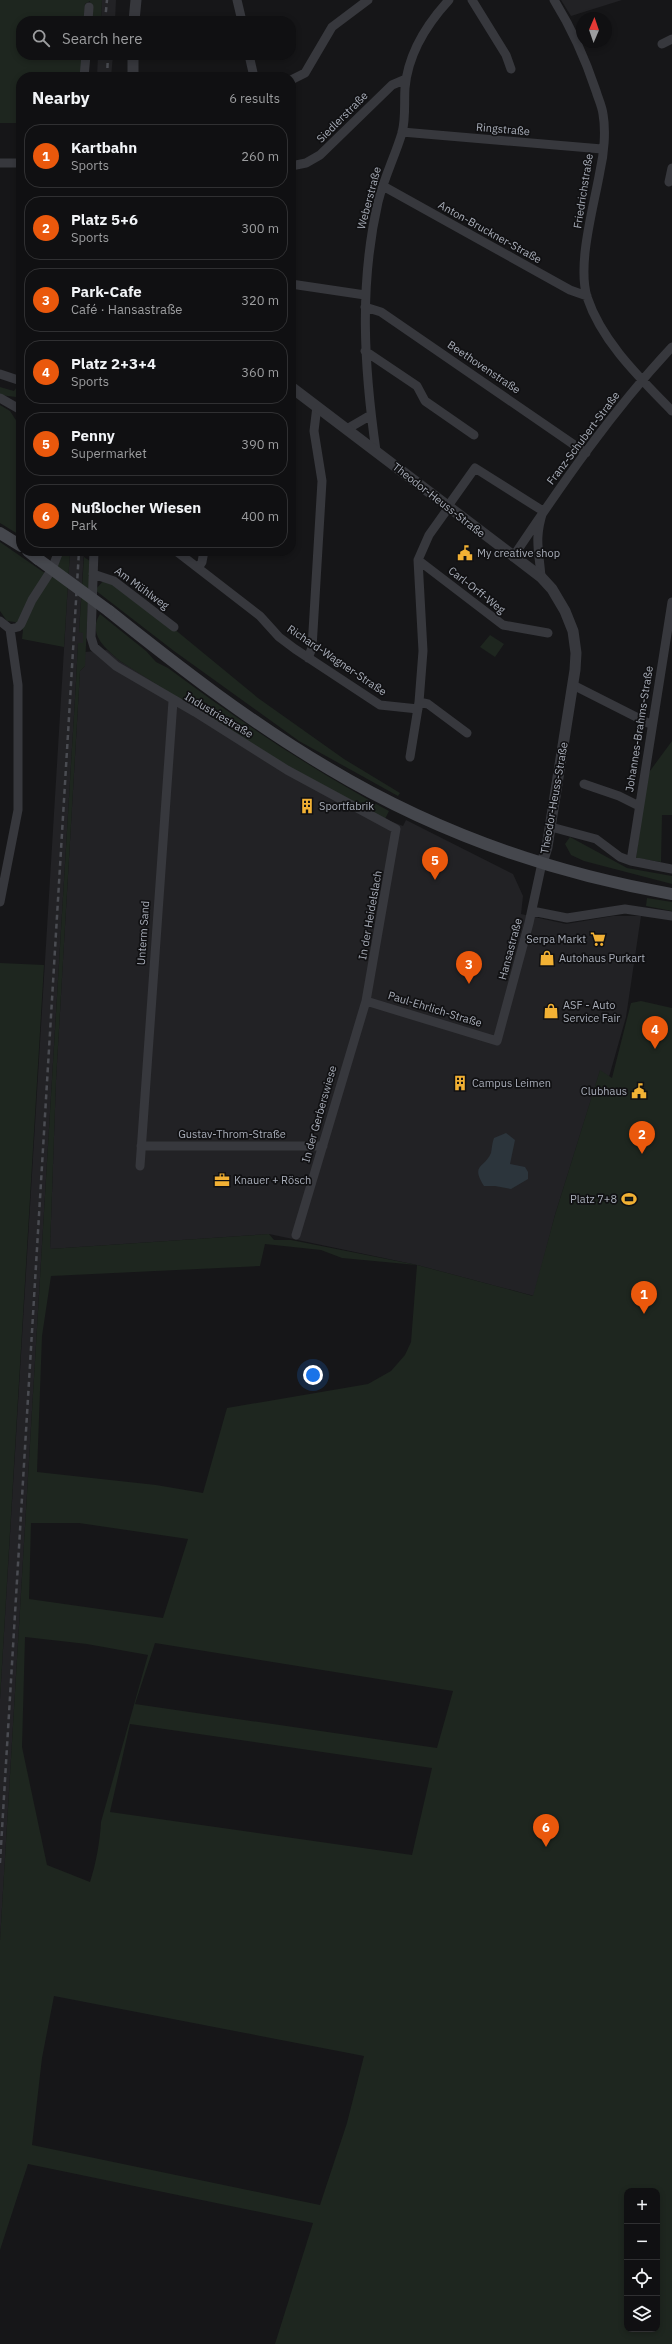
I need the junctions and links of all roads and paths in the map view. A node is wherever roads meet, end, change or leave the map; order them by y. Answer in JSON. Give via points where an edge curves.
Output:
{"nodes":[{"id":1,"x":136,"y":0,"type":"edge"},
{"id":2,"x":237,"y":0,"type":"edge"},
{"id":3,"x":368,"y":0,"type":"edge"},
{"id":4,"x":449,"y":0,"type":"edge"},
{"id":5,"x":472,"y":0,"type":"edge"},
{"id":6,"x":554,"y":0,"type":"edge"},
{"id":7,"x":89,"y":7,"type":"dead end"},
{"id":8,"x":88,"y":16,"type":"edge"},
{"id":9,"x":134,"y":16,"type":"edge"},
{"id":10,"x":241,"y":16,"type":"edge"},
{"id":11,"x":672,"y":39,"type":"edge"},
{"id":12,"x":662,"y":44,"type":"dead end"},
{"id":13,"x":86,"y":60,"type":"edge"},
{"id":14,"x":133,"y":60,"type":"edge"},
{"id":15,"x":250,"y":60,"type":"edge"},
{"id":16,"x":511,"y":69,"type":"dead end"},
{"id":17,"x":84,"y":72,"type":"edge"},
{"id":18,"x":133,"y":72,"type":"edge"},
{"id":19,"x":253,"y":72,"type":"edge"},
{"id":20,"x":296,"y":78,"type":"edge"},
{"id":21,"x":406,"y":79,"type":"junction"},
{"id":22,"x":402,"y":132,"type":"junction"},
{"id":23,"x":602,"y":149,"type":"junction"},
{"id":24,"x":0,"y":163,"type":"edge"},
{"id":25,"x":16,"y":163,"type":"edge"},
{"id":26,"x":296,"y":165,"type":"edge"},
{"id":27,"x":672,"y":168,"type":"edge"},
{"id":28,"x":669,"y":182,"type":"dead end"},
{"id":29,"x":383,"y":186,"type":"junction"},
{"id":30,"x":296,"y":285,"type":"edge"},
{"id":31,"x":365,"y":295,"type":"junction"},
{"id":32,"x":587,"y":296,"type":"junction"},
{"id":33,"x":365,"y":307,"type":"junction"},
{"id":34,"x":672,"y":347,"type":"edge"},
{"id":35,"x":365,"y":351,"type":"junction"},
{"id":36,"x":0,"y":374,"type":"edge"},
{"id":37,"x":16,"y":379,"type":"edge"},
{"id":38,"x":641,"y":380,"type":"junction"},
{"id":39,"x":296,"y":391,"type":"edge"},
{"id":40,"x":0,"y":398,"type":"edge"},
{"id":41,"x":317,"y":406,"type":"junction"},
{"id":42,"x":16,"y":407,"type":"edge"},
{"id":43,"x":672,"y":410,"type":"edge"},
{"id":44,"x":371,"y":415,"type":"junction"},
{"id":45,"x":347,"y":429,"type":"junction"},
{"id":46,"x":474,"y":435,"type":"dead end"},
{"id":47,"x":376,"y":451,"type":"junction"},
{"id":48,"x":586,"y":453,"type":"junction"},
{"id":49,"x":449,"y":507,"type":"junction"},
{"id":50,"x":543,"y":511,"type":"junction"},
{"id":51,"x":0,"y":532,"type":"edge"},
{"id":52,"x":16,"y":543,"type":"edge"},
{"id":53,"x":34,"y":556,"type":"edge"},
{"id":54,"x":57,"y":556,"type":"edge"},
{"id":55,"x":94,"y":556,"type":"edge"},
{"id":56,"x":182,"y":556,"type":"edge"},
{"id":57,"x":203,"y":556,"type":"edge"},
{"id":58,"x":513,"y":557,"type":"junction"},
{"id":59,"x":418,"y":560,"type":"junction"},
{"id":60,"x":198,"y":568,"type":"junction"},
{"id":61,"x":93,"y":574,"type":"junction"},
{"id":62,"x":540,"y":578,"type":"junction"},
{"id":63,"x":672,"y":602,"type":"edge"},
{"id":64,"x":0,"y":622,"type":"edge"},
{"id":65,"x":174,"y":627,"type":"dead end"},
{"id":66,"x":10,"y":629,"type":"junction"},
{"id":67,"x":548,"y":633,"type":"dead end"},
{"id":68,"x":308,"y":658,"type":"junction"},
{"id":69,"x":573,"y":685,"type":"junction"},
{"id":70,"x":173,"y":701,"type":"junction"},
{"id":71,"x":419,"y":706,"type":"junction"},
{"id":72,"x":652,"y":725,"type":"junction"},
{"id":73,"x":466,"y":733,"type":"dead end"},
{"id":74,"x":410,"y":757,"type":"dead end"},
{"id":75,"x":584,"y":784,"type":"dead end"},
{"id":76,"x":639,"y":806,"type":"junction"},
{"id":77,"x":550,"y":827,"type":"junction"},
{"id":78,"x":397,"y":834,"type":"joint"},
{"id":79,"x":631,"y":861,"type":"junction"},
{"id":80,"x":542,"y":863,"type":"junction"},
{"id":81,"x":672,"y":869,"type":"edge"},
{"id":82,"x":672,"y":894,"type":"edge"},
{"id":83,"x":1,"y":897,"type":"edge"},
{"id":84,"x":532,"y":911,"type":"junction"},
{"id":85,"x":672,"y":916,"type":"edge"},
{"id":86,"x":366,"y":1000,"type":"junction"},
{"id":87,"x":497,"y":1041,"type":"joint"},
{"id":88,"x":141,"y":1146,"type":"junction"},
{"id":89,"x":323,"y":1146,"type":"junction"},
{"id":90,"x":140,"y":1166,"type":"dead end"},
{"id":91,"x":296,"y":1235,"type":"dead end"}],
"edges":[{"from":1,"to":9,"type":"street"},
{"from":2,"to":10,"type":"street"},
{"from":3,"to":20,"type":"street","via":[[332,27],[305,73]]},
{"from":4,"to":21,"type":"street","name":"Weberstraße","via":[[419,40]]},
{"from":5,"to":16,"type":"street","via":[[506,55]]},
{"from":6,"to":23,"type":"street","name":"Friedrichstraße","via":[[573,30],[589,69],[603,114]]},
{"from":7,"to":8,"type":"street"},
{"from":11,"to":12,"type":"street"},
{"from":13,"to":17,"type":"street"},
{"from":14,"to":18,"type":"street"},
{"from":15,"to":19,"type":"street"},
{"from":21,"to":22,"type":"street","name":"Weberstraße"},
{"from":21,"to":26,"type":"street","name":"Siedlerstraße","via":[[392,84],[320,156]]},
{"from":22,"to":23,"type":"street","name":"Ringstraße"},
{"from":22,"to":29,"type":"street","name":"Weberstraße"},
{"from":23,"to":32,"type":"street","name":"Friedrichstraße","via":[[591,213],[585,271]]},
{"from":24,"to":25,"type":"street"},
{"from":27,"to":28,"type":"street"},
{"from":29,"to":31,"type":"street","name":"Weberstraße","via":[[369,248]]},
{"from":29,"to":32,"type":"street","name":"Anton-Bruckner-Straße","via":[[570,290]]},
{"from":30,"to":31,"type":"street"},
{"from":31,"to":33,"type":"street","name":"Weberstraße"},
{"from":32,"to":38,"type":"street","name":"Friedrichstraße","via":[[610,340]]},
{"from":33,"to":35,"type":"street","name":"Weberstraße"},
{"from":33,"to":48,"type":"street","name":"Beethovenstraße","via":[[381,312]]},
{"from":34,"to":38,"type":"street","name":"Franz-Schubert-Straße"},
{"from":35,"to":44,"type":"street","name":"Weberstraße"},
{"from":35,"to":46,"type":"street","via":[[417,386],[425,401]]},
{"from":36,"to":37,"type":"street"},
{"from":38,"to":43,"type":"street"},
{"from":38,"to":48,"type":"street","name":"Franz-Schubert-Straße"},
{"from":39,"to":41,"type":"street","name":"Theodor-Heuss-Straße"},
{"from":40,"to":42,"type":"street"},
{"from":41,"to":45,"type":"street","name":"Theodor-Heuss-Straße"},
{"from":41,"to":68,"type":"street","via":[[314,430],[322,482],[312,648]]},
{"from":44,"to":45,"type":"street"},
{"from":44,"to":47,"type":"street","name":"Weberstraße"},
{"from":45,"to":47,"type":"street","name":"Theodor-Heuss-Straße"},
{"from":47,"to":49,"type":"street","name":"Theodor-Heuss-Straße"},
{"from":48,"to":50,"type":"street","name":"Franz-Schubert-Straße"},
{"from":49,"to":50,"type":"street","via":[[475,468]]},
{"from":49,"to":58,"type":"street","name":"Theodor-Heuss-Straße"},
{"from":49,"to":59,"type":"street","via":[[429,535]]},
{"from":50,"to":58,"type":"street","name":"Franz-Schubert-Straße"},
{"from":50,"to":62,"type":"street","name":"Franz-Schubert-Straße","via":[[536,544]]},
{"from":51,"to":52,"type":"main road"},
{"from":53,"to":80,"type":"main road","bridge":true,"via":[[219,696],[329,769],[389,802],[439,825]]},
{"from":54,"to":66,"type":"street","via":[[21,624]]},
{"from":55,"to":61,"type":"street","name":"Industriestraße"},
{"from":56,"to":60,"type":"street","name":"Richard-Wagner-Straße"},
{"from":57,"to":60,"type":"street"},
{"from":58,"to":62,"type":"street","name":"Theodor-Heuss-Straße"},
{"from":59,"to":67,"type":"street","name":"Carl-Orff-Weg","via":[[503,626]]},
{"from":59,"to":71,"type":"street","via":[[423,643]]},
{"from":60,"to":68,"type":"street","name":"Richard-Wagner-Straße","via":[[260,616],[285,643]]},
{"from":61,"to":65,"type":"street","name":"Am Mühlweg","via":[[114,581]]},
{"from":61,"to":70,"type":"street","name":"Industriestraße","via":[[91,637],[94,647],[116,666]]},
{"from":62,"to":69,"type":"street","name":"Theodor-Heuss-Straße","via":[[560,601],[572,627],[576,653]]},
{"from":63,"to":72,"type":"street","name":"Johannes-Brahms-Straße"},
{"from":64,"to":66,"type":"street"},
{"from":66,"to":83,"type":"street","via":[[18,685],[18,810]]},
{"from":68,"to":71,"type":"street","name":"Richard-Wagner-Straße","via":[[380,705]]},
{"from":69,"to":72,"type":"street"},
{"from":69,"to":77,"type":"street","name":"Theodor-Heuss-Straße"},
{"from":70,"to":78,"type":"street","name":"Industriestraße","via":[[287,770],[393,826]]},
{"from":70,"to":88,"type":"street","name":"Unterm Sand"},
{"from":71,"to":73,"type":"street","name":"Richard-Wagner-Straße","via":[[428,704]]},
{"from":71,"to":74,"type":"street"},
{"from":72,"to":76,"type":"street","name":"Johannes-Brahms-Straße"},
{"from":75,"to":76,"type":"street"},
{"from":76,"to":79,"type":"street","name":"Johannes-Brahms-Straße"},
{"from":77,"to":79,"type":"street","via":[[596,839],[620,857]]},
{"from":77,"to":80,"type":"street","name":"Theodor-Heuss-Straße","via":[[548,847]]},
{"from":78,"to":86,"type":"street","name":"In der Heidelslach"},
{"from":79,"to":81,"type":"street"},
{"from":80,"to":82,"type":"main road","via":[[617,884]]},
{"from":80,"to":84,"type":"street","name":"Hansastraße"},
{"from":84,"to":85,"type":"street","via":[[567,918],[617,909],[636,909]]},
{"from":84,"to":87,"type":"street","name":"Hansastraße"},
{"from":86,"to":87,"type":"street","name":"Paul-Ehrlich-Straße"},
{"from":86,"to":89,"type":"street","name":"In der Gerberswiese"},
{"from":88,"to":89,"type":"street","name":"Gustav-Throm-Straße"},
{"from":88,"to":90,"type":"street","name":"Unterm Sand"},
{"from":89,"to":91,"type":"street","name":"In der Gerberswiese"}]}
